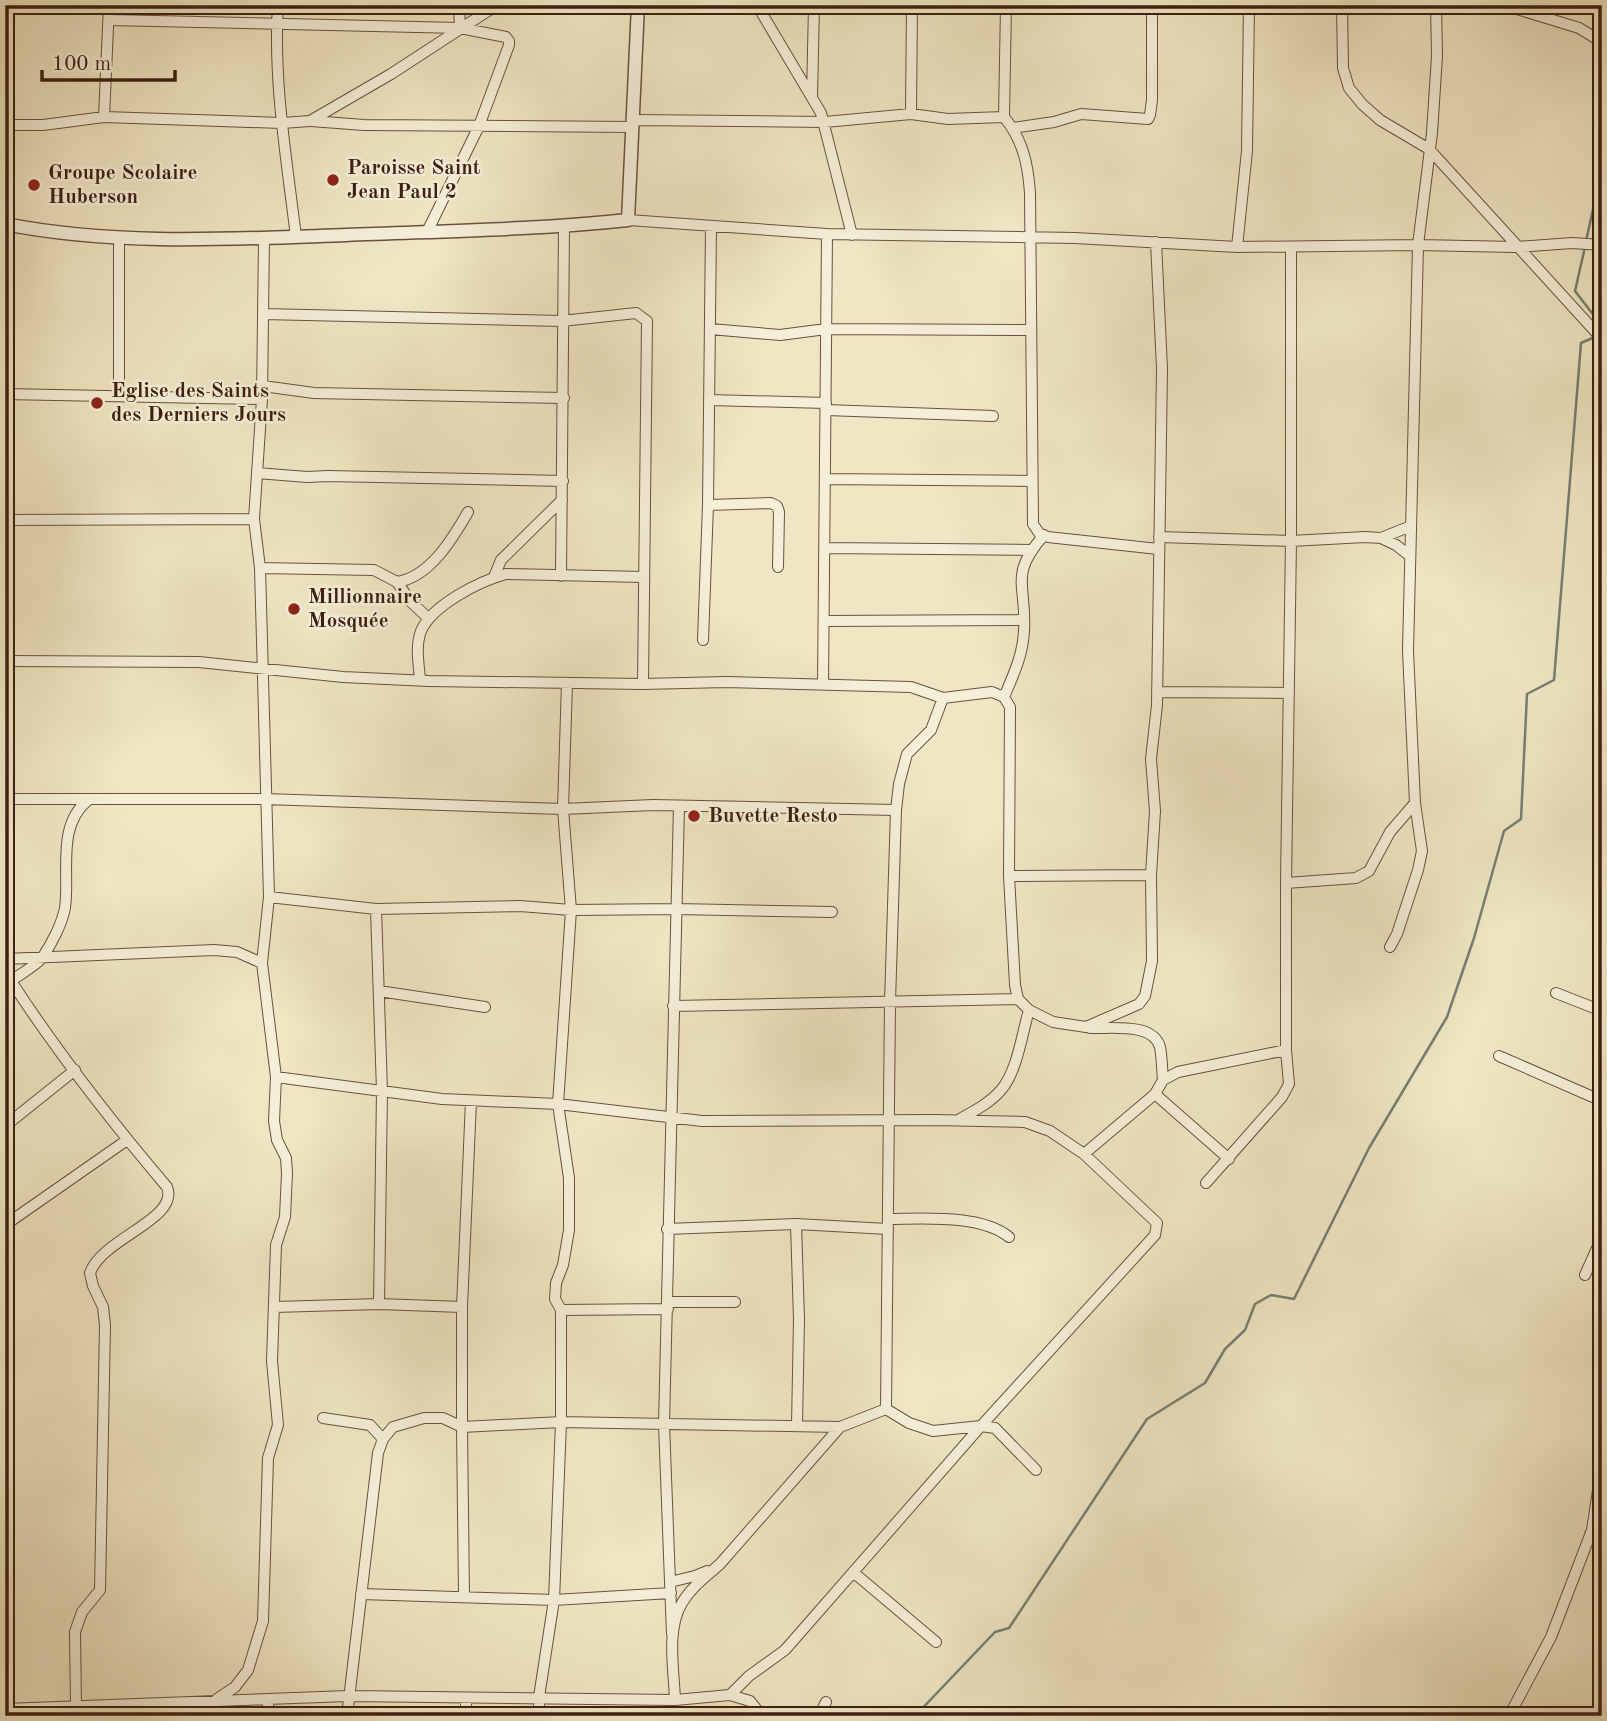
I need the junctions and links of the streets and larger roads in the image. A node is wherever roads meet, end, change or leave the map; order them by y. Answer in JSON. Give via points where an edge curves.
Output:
{"nodes":[{"id":1,"x":109,"y":5,"type":"edge"},
{"id":2,"x":278,"y":5,"type":"edge"},
{"id":3,"x":459,"y":5,"type":"edge"},
{"id":4,"x":497,"y":5,"type":"edge"},
{"id":5,"x":638,"y":5,"type":"edge"},
{"id":6,"x":757,"y":5,"type":"edge"},
{"id":7,"x":814,"y":5,"type":"edge"},
{"id":8,"x":912,"y":5,"type":"edge"},
{"id":9,"x":1006,"y":5,"type":"edge"},
{"id":10,"x":1152,"y":5,"type":"edge"},
{"id":11,"x":1249,"y":5,"type":"edge"},
{"id":12,"x":1342,"y":5,"type":"edge"},
{"id":13,"x":1436,"y":5,"type":"edge"},
{"id":14,"x":1504,"y":5,"type":"edge"},
{"id":15,"x":109,"y":20,"type":"junction"},
{"id":16,"x":277,"y":24,"type":"junction"},
{"id":17,"x":460,"y":28,"type":"junction"},
{"id":18,"x":1602,"y":42,"type":"edge"},
{"id":19,"x":812,"y":97,"type":"junction"},
{"id":20,"x":911,"y":114,"type":"junction"},
{"id":21,"x":104,"y":117,"type":"junction"},
{"id":22,"x":1004,"y":117,"type":"junction"},
{"id":23,"x":310,"y":121,"type":"junction"},
{"id":24,"x":825,"y":122,"type":"junction"},
{"id":25,"x":282,"y":123,"type":"junction"},
{"id":26,"x":633,"y":123,"type":"junction"},
{"id":27,"x":5,"y":125,"type":"edge"},
{"id":28,"x":479,"y":126,"type":"junction"},
{"id":29,"x":1013,"y":128,"type":"junction"},
{"id":30,"x":1429,"y":149,"type":"junction"},
{"id":31,"x":628,"y":220,"type":"junction"},
{"id":32,"x":5,"y":224,"type":"edge"},
{"id":33,"x":711,"y":226,"type":"junction"},
{"id":34,"x":564,"y":227,"type":"junction"},
{"id":35,"x":427,"y":232,"type":"junction"},
{"id":36,"x":827,"y":234,"type":"junction"},
{"id":37,"x":852,"y":235,"type":"junction"},
{"id":38,"x":296,"y":237,"type":"junction"},
{"id":39,"x":119,"y":238,"type":"junction"},
{"id":40,"x":264,"y":238,"type":"junction"},
{"id":41,"x":1030,"y":239,"type":"junction"},
{"id":42,"x":1156,"y":242,"type":"junction"},
{"id":43,"x":1418,"y":245,"type":"junction"},
{"id":44,"x":1601,"y":245,"type":"edge"},
{"id":45,"x":1237,"y":247,"type":"junction"},
{"id":46,"x":1291,"y":247,"type":"junction"},
{"id":47,"x":1516,"y":247,"type":"junction"},
{"id":48,"x":263,"y":314,"type":"junction"},
{"id":49,"x":562,"y":321,"type":"junction"},
{"id":50,"x":710,"y":329,"type":"junction"},
{"id":51,"x":826,"y":329,"type":"junction"},
{"id":52,"x":1031,"y":330,"type":"junction"},
{"id":53,"x":1602,"y":339,"type":"edge"},
{"id":54,"x":263,"y":386,"type":"junction"},
{"id":55,"x":5,"y":394,"type":"edge"},
{"id":56,"x":119,"y":395,"type":"junction"},
{"id":57,"x":564,"y":398,"type":"junction"},
{"id":58,"x":262,"y":399,"type":"junction"},
{"id":59,"x":709,"y":400,"type":"junction"},
{"id":60,"x":826,"y":407,"type":"junction"},
{"id":61,"x":993,"y":416,"type":"dead end"},
{"id":62,"x":257,"y":473,"type":"junction"},
{"id":63,"x":825,"y":479,"type":"junction"},
{"id":64,"x":563,"y":481,"type":"junction"},
{"id":65,"x":1032,"y":481,"type":"junction"},
{"id":66,"x":562,"y":500,"type":"junction"},
{"id":67,"x":708,"y":505,"type":"junction"},
{"id":68,"x":468,"y":512,"type":"dead end"},
{"id":69,"x":254,"y":519,"type":"junction"},
{"id":70,"x":5,"y":520,"type":"edge"},
{"id":71,"x":1411,"y":526,"type":"junction"},
{"id":72,"x":1044,"y":535,"type":"junction"},
{"id":73,"x":1159,"y":537,"type":"junction"},
{"id":74,"x":1381,"y":538,"type":"junction"},
{"id":75,"x":1291,"y":541,"type":"junction"},
{"id":76,"x":825,"y":548,"type":"junction"},
{"id":77,"x":1158,"y":549,"type":"junction"},
{"id":78,"x":1031,"y":550,"type":"junction"},
{"id":79,"x":1410,"y":556,"type":"junction"},
{"id":80,"x":778,"y":567,"type":"dead end"},
{"id":81,"x":260,"y":568,"type":"junction"},
{"id":82,"x":561,"y":576,"type":"junction"},
{"id":83,"x":494,"y":577,"type":"junction"},
{"id":84,"x":644,"y":577,"type":"junction"},
{"id":85,"x":397,"y":582,"type":"junction"},
{"id":86,"x":428,"y":618,"type":"junction"},
{"id":87,"x":1024,"y":620,"type":"junction"},
{"id":88,"x":824,"y":621,"type":"junction"},
{"id":89,"x":703,"y":640,"type":"dead end"},
{"id":90,"x":5,"y":661,"type":"edge"},
{"id":91,"x":262,"y":668,"type":"junction"},
{"id":92,"x":420,"y":680,"type":"junction"},
{"id":93,"x":567,"y":683,"type":"junction"},
{"id":94,"x":643,"y":684,"type":"junction"},
{"id":95,"x":824,"y":685,"type":"junction"},
{"id":96,"x":1157,"y":692,"type":"junction"},
{"id":97,"x":1289,"y":693,"type":"junction"},
{"id":98,"x":1004,"y":697,"type":"junction"},
{"id":99,"x":943,"y":698,"type":"junction"},
{"id":100,"x":5,"y":799,"type":"edge"},
{"id":101,"x":265,"y":799,"type":"junction"},
{"id":102,"x":88,"y":800,"type":"junction"},
{"id":103,"x":1415,"y":803,"type":"junction"},
{"id":104,"x":679,"y":806,"type":"junction"},
{"id":105,"x":563,"y":809,"type":"junction"},
{"id":106,"x":896,"y":810,"type":"junction"},
{"id":107,"x":1151,"y":875,"type":"junction"},
{"id":108,"x":1009,"y":876,"type":"junction"},
{"id":109,"x":1286,"y":883,"type":"junction"},
{"id":110,"x":269,"y":897,"type":"junction"},
{"id":111,"x":376,"y":909,"type":"junction"},
{"id":112,"x":677,"y":909,"type":"junction"},
{"id":113,"x":571,"y":910,"type":"junction"},
{"id":114,"x":832,"y":912,"type":"dead end"},
{"id":115,"x":1390,"y":947,"type":"dead end"},
{"id":116,"x":5,"y":959,"type":"edge"},
{"id":117,"x":41,"y":959,"type":"junction"},
{"id":118,"x":262,"y":963,"type":"junction"},
{"id":119,"x":379,"y":990,"type":"junction"},
{"id":120,"x":1556,"y":993,"type":"dead end"},
{"id":121,"x":1018,"y":999,"type":"junction"},
{"id":122,"x":890,"y":1002,"type":"junction"},
{"id":123,"x":673,"y":1006,"type":"junction"},
{"id":124,"x":485,"y":1007,"type":"dead end"},
{"id":125,"x":1029,"y":1010,"type":"junction"},
{"id":126,"x":1602,"y":1011,"type":"edge"},
{"id":127,"x":1086,"y":1027,"type":"junction"},
{"id":128,"x":1286,"y":1050,"type":"junction"},
{"id":129,"x":1499,"y":1056,"type":"dead end"},
{"id":130,"x":75,"y":1070,"type":"junction"},
{"id":131,"x":276,"y":1077,"type":"junction"},
{"id":132,"x":1163,"y":1080,"type":"junction"},
{"id":133,"x":382,"y":1091,"type":"junction"},
{"id":134,"x":1155,"y":1094,"type":"junction"},
{"id":135,"x":471,"y":1101,"type":"junction"},
{"id":136,"x":1602,"y":1101,"type":"edge"},
{"id":137,"x":558,"y":1104,"type":"junction"},
{"id":138,"x":673,"y":1117,"type":"junction"},
{"id":139,"x":958,"y":1120,"type":"junction"},
{"id":140,"x":889,"y":1122,"type":"junction"},
{"id":141,"x":5,"y":1126,"type":"edge"},
{"id":142,"x":127,"y":1140,"type":"junction"},
{"id":143,"x":1084,"y":1154,"type":"junction"},
{"id":144,"x":1229,"y":1160,"type":"junction"},
{"id":145,"x":1206,"y":1183,"type":"dead end"},
{"id":146,"x":8,"y":1223,"type":"dead end"},
{"id":147,"x":796,"y":1224,"type":"junction"},
{"id":148,"x":888,"y":1224,"type":"junction"},
{"id":149,"x":667,"y":1229,"type":"junction"},
{"id":150,"x":1009,"y":1237,"type":"dead end"},
{"id":151,"x":1602,"y":1237,"type":"edge"},
{"id":152,"x":1585,"y":1275,"type":"dead end"},
{"id":153,"x":735,"y":1302,"type":"dead end"},
{"id":154,"x":379,"y":1304,"type":"junction"},
{"id":155,"x":668,"y":1305,"type":"junction"},
{"id":156,"x":274,"y":1307,"type":"junction"},
{"id":157,"x":462,"y":1307,"type":"junction"},
{"id":158,"x":561,"y":1310,"type":"junction"},
{"id":159,"x":886,"y":1409,"type":"junction"},
{"id":160,"x":323,"y":1418,"type":"dead end"},
{"id":161,"x":561,"y":1422,"type":"junction"},
{"id":162,"x":664,"y":1424,"type":"junction"},
{"id":163,"x":797,"y":1425,"type":"junction"},
{"id":164,"x":840,"y":1426,"type":"junction"},
{"id":165,"x":981,"y":1426,"type":"junction"},
{"id":166,"x":462,"y":1427,"type":"junction"},
{"id":167,"x":383,"y":1439,"type":"junction"},
{"id":168,"x":1602,"y":1464,"type":"edge"},
{"id":169,"x":1036,"y":1470,"type":"dead end"},
{"id":170,"x":720,"y":1564,"type":"junction"},
{"id":171,"x":853,"y":1572,"type":"junction"},
{"id":172,"x":671,"y":1587,"type":"junction"},
{"id":173,"x":361,"y":1594,"type":"junction"},
{"id":174,"x":464,"y":1595,"type":"junction"},
{"id":175,"x":554,"y":1600,"type":"junction"},
{"id":176,"x":672,"y":1634,"type":"junction"},
{"id":177,"x":936,"y":1642,"type":"dead end"},
{"id":178,"x":730,"y":1695,"type":"junction"},
{"id":179,"x":348,"y":1696,"type":"junction"},
{"id":180,"x":539,"y":1697,"type":"junction"},
{"id":181,"x":217,"y":1699,"type":"junction"},
{"id":182,"x":466,"y":1699,"type":"junction"},
{"id":183,"x":268,"y":1700,"type":"junction"},
{"id":184,"x":675,"y":1700,"type":"junction"},
{"id":185,"x":826,"y":1702,"type":"dead end"},
{"id":186,"x":71,"y":1709,"type":"edge"},
{"id":187,"x":8,"y":1711,"type":"edge"},
{"id":188,"x":268,"y":1716,"type":"edge"},
{"id":189,"x":347,"y":1716,"type":"edge"},
{"id":190,"x":466,"y":1716,"type":"edge"},
{"id":191,"x":539,"y":1716,"type":"edge"},
{"id":192,"x":762,"y":1716,"type":"edge"},
{"id":193,"x":818,"y":1716,"type":"edge"},
{"id":194,"x":1509,"y":1716,"type":"edge"}],
"edges":[{"from":1,"to":15,"type":"street"},
{"from":2,"to":16,"type":"street"},
{"from":3,"to":17,"type":"street"},
{"from":4,"to":17,"type":"street"},
{"from":5,"to":26,"type":"street"},
{"from":6,"to":19,"type":"street"},
{"from":7,"to":19,"type":"street"},
{"from":8,"to":20,"type":"street"},
{"from":9,"to":22,"type":"street"},
{"from":10,"to":29,"type":"street","via":[[1148,119],[1081,114]]},
{"from":11,"to":45,"type":"street","via":[[1247,151]]},
{"from":12,"to":30,"type":"street","via":[[1343,68],[1349,89],[1380,120]]},
{"from":13,"to":30,"type":"street"},
{"from":14,"to":18,"type":"street","via":[[1579,28]]},
{"from":15,"to":16,"type":"street"},
{"from":15,"to":21,"type":"street"},
{"from":16,"to":17,"type":"street"},
{"from":16,"to":25,"type":"street"},
{"from":17,"to":23,"type":"street"},
{"from":17,"to":28,"type":"street","via":[[509,41]]},
{"from":19,"to":24,"type":"street"},
{"from":20,"to":22,"type":"street","via":[[948,119]]},
{"from":20,"to":24,"type":"street"},
{"from":21,"to":25,"type":"street"},
{"from":21,"to":27,"type":"street"},
{"from":22,"to":29,"type":"street"},
{"from":23,"to":25,"type":"street"},
{"from":23,"to":28,"type":"street"},
{"from":24,"to":26,"type":"street"},
{"from":24,"to":37,"type":"street"},
{"from":25,"to":38,"type":"street"},
{"from":26,"to":28,"type":"street"},
{"from":26,"to":31,"type":"street"},
{"from":28,"to":35,"type":"street"},
{"from":29,"to":41,"type":"street","via":[[1029,169]]},
{"from":30,"to":43,"type":"street"},
{"from":30,"to":47,"type":"street"},
{"from":31,"to":33,"type":"street"},
{"from":31,"to":34,"type":"street"},
{"from":32,"to":39,"type":"street"},
{"from":33,"to":36,"type":"street"},
{"from":33,"to":50,"type":"street"},
{"from":34,"to":35,"type":"street"},
{"from":34,"to":49,"type":"street"},
{"from":35,"to":38,"type":"street"},
{"from":36,"to":37,"type":"street"},
{"from":36,"to":51,"type":"street"},
{"from":37,"to":41,"type":"street"},
{"from":38,"to":40,"type":"street"},
{"from":39,"to":40,"type":"street"},
{"from":39,"to":56,"type":"street"},
{"from":40,"to":48,"type":"street"},
{"from":41,"to":42,"type":"street"},
{"from":41,"to":52,"type":"street"},
{"from":42,"to":45,"type":"street"},
{"from":42,"to":73,"type":"street","via":[[1162,368]]},
{"from":43,"to":46,"type":"street"},
{"from":43,"to":47,"type":"street"},
{"from":43,"to":71,"type":"street"},
{"from":44,"to":47,"type":"street"},
{"from":45,"to":46,"type":"street"},
{"from":46,"to":75,"type":"street"},
{"from":47,"to":53,"type":"street"},
{"from":48,"to":49,"type":"street"},
{"from":48,"to":54,"type":"street"},
{"from":49,"to":57,"type":"street"},
{"from":49,"to":84,"type":"street","via":[[636,313],[647,321]]},
{"from":50,"to":51,"type":"street","via":[[780,335]]},
{"from":50,"to":59,"type":"street"},
{"from":51,"to":52,"type":"street"},
{"from":51,"to":60,"type":"street"},
{"from":52,"to":65,"type":"street"},
{"from":54,"to":57,"type":"street","via":[[314,393]]},
{"from":54,"to":58,"type":"street"},
{"from":55,"to":56,"type":"street"},
{"from":56,"to":58,"type":"street"},
{"from":57,"to":64,"type":"street"},
{"from":58,"to":62,"type":"street"},
{"from":59,"to":60,"type":"street"},
{"from":59,"to":67,"type":"street"},
{"from":60,"to":61,"type":"street"},
{"from":60,"to":63,"type":"street"},
{"from":62,"to":64,"type":"street"},
{"from":62,"to":69,"type":"street"},
{"from":63,"to":65,"type":"street"},
{"from":63,"to":76,"type":"street"},
{"from":64,"to":66,"type":"street"},
{"from":65,"to":72,"type":"street","via":[[1033,524]]},
{"from":66,"to":82,"type":"street"},
{"from":66,"to":83,"type":"street","via":[[501,560]]},
{"from":67,"to":80,"type":"street","via":[[777,506]]},
{"from":67,"to":89,"type":"street"},
{"from":68,"to":85,"type":"street","via":[[449,545],[413,577]]},
{"from":69,"to":70,"type":"street"},
{"from":69,"to":81,"type":"street"},
{"from":71,"to":74,"type":"street"},
{"from":71,"to":79,"type":"street"},
{"from":72,"to":77,"type":"street"},
{"from":72,"to":78,"type":"street"},
{"from":73,"to":75,"type":"street"},
{"from":73,"to":77,"type":"street"},
{"from":74,"to":75,"type":"street"},
{"from":74,"to":79,"type":"street"},
{"from":75,"to":97,"type":"street"},
{"from":76,"to":78,"type":"street"},
{"from":76,"to":88,"type":"street"},
{"from":77,"to":96,"type":"street"},
{"from":78,"to":87,"type":"street","via":[[1021,579]]},
{"from":79,"to":103,"type":"street","via":[[1408,651]]},
{"from":81,"to":85,"type":"street","via":[[366,569]]},
{"from":81,"to":91,"type":"street"},
{"from":82,"to":83,"type":"street"},
{"from":82,"to":84,"type":"street"},
{"from":83,"to":86,"type":"street","via":[[463,592]]},
{"from":84,"to":94,"type":"street"},
{"from":85,"to":86,"type":"street"},
{"from":86,"to":92,"type":"street","via":[[417,648]]},
{"from":87,"to":88,"type":"street"},
{"from":87,"to":98,"type":"street","via":[[1022,648]]},
{"from":88,"to":95,"type":"street"},
{"from":90,"to":91,"type":"street","via":[[199,662]]},
{"from":91,"to":92,"type":"street"},
{"from":91,"to":101,"type":"street"},
{"from":92,"to":93,"type":"street"},
{"from":93,"to":94,"type":"street"},
{"from":93,"to":105,"type":"street"},
{"from":94,"to":95,"type":"street"},
{"from":95,"to":99,"type":"street","via":[[912,687]]},
{"from":96,"to":97,"type":"street"},
{"from":96,"to":107,"type":"street","via":[[1151,759],[1155,811]]},
{"from":97,"to":109,"type":"street"},
{"from":98,"to":99,"type":"street","via":[[992,692]]},
{"from":98,"to":108,"type":"street","via":[[1010,706]]},
{"from":99,"to":106,"type":"street","via":[[931,730],[907,754]]},
{"from":100,"to":102,"type":"street"},
{"from":101,"to":102,"type":"street"},
{"from":101,"to":105,"type":"street"},
{"from":101,"to":110,"type":"street"},
{"from":102,"to":117,"type":"street","via":[[73,816],[65,910]]},
{"from":103,"to":109,"type":"street","via":[[1363,875]]},
{"from":103,"to":115,"type":"street","via":[[1422,851]]},
{"from":104,"to":105,"type":"street"},
{"from":104,"to":106,"type":"street"},
{"from":104,"to":112,"type":"street"},
{"from":105,"to":113,"type":"street"},
{"from":106,"to":122,"type":"street"},
{"from":107,"to":108,"type":"street"},
{"from":107,"to":127,"type":"street","via":[[1152,961],[1145,996],[1139,1004]]},
{"from":108,"to":121,"type":"street"},
{"from":109,"to":128,"type":"street"},
{"from":110,"to":111,"type":"street"},
{"from":110,"to":118,"type":"street"},
{"from":111,"to":113,"type":"street","via":[[520,906]]},
{"from":111,"to":119,"type":"street"},
{"from":112,"to":113,"type":"street"},
{"from":112,"to":114,"type":"street"},
{"from":112,"to":123,"type":"street"},
{"from":113,"to":137,"type":"street"},
{"from":116,"to":117,"type":"street"},
{"from":117,"to":118,"type":"street","via":[[214,950],[237,952]]},
{"from":117,"to":130,"type":"street","via":[[11,981]]},
{"from":118,"to":131,"type":"street"},
{"from":119,"to":124,"type":"street"},
{"from":119,"to":133,"type":"street"},
{"from":120,"to":126,"type":"street"},
{"from":121,"to":122,"type":"street"},
{"from":121,"to":125,"type":"street"},
{"from":122,"to":123,"type":"street"},
{"from":122,"to":140,"type":"street"},
{"from":123,"to":138,"type":"street"},
{"from":125,"to":127,"type":"street","via":[[1052,1022]]},
{"from":125,"to":139,"type":"street","via":[[1012,1073],[1002,1090]]},
{"from":127,"to":132,"type":"street","via":[[1152,1034],[1159,1045]]},
{"from":128,"to":132,"type":"street","via":[[1178,1072]]},
{"from":128,"to":144,"type":"street","via":[[1289,1084]]},
{"from":129,"to":136,"type":"street"},
{"from":130,"to":141,"type":"street"},
{"from":130,"to":142,"type":"street"},
{"from":131,"to":133,"type":"street"},
{"from":131,"to":156,"type":"street","via":[[274,1121],[287,1172],[285,1217],[276,1245]]},
{"from":132,"to":134,"type":"street"},
{"from":133,"to":135,"type":"street"},
{"from":133,"to":154,"type":"street"},
{"from":134,"to":143,"type":"street"},
{"from":134,"to":144,"type":"street"},
{"from":135,"to":137,"type":"street"},
{"from":135,"to":157,"type":"street"},
{"from":137,"to":138,"type":"street"},
{"from":137,"to":158,"type":"street","via":[[569,1178],[569,1230],[555,1298]]},
{"from":138,"to":140,"type":"street"},
{"from":138,"to":149,"type":"street"},
{"from":139,"to":140,"type":"street"},
{"from":139,"to":143,"type":"street","via":[[1025,1122],[1050,1131]]},
{"from":140,"to":148,"type":"street"},
{"from":142,"to":146,"type":"street"},
{"from":142,"to":186,"type":"street","via":[[167,1187],[170,1200],[159,1215],[102,1254],[90,1273],[105,1325],[100,1590],[82,1612],[75,1632]]},
{"from":143,"to":165,"type":"street","via":[[1157,1223],[1155,1235]]},
{"from":144,"to":145,"type":"street"},
{"from":147,"to":148,"type":"street"},
{"from":147,"to":149,"type":"street"},
{"from":147,"to":163,"type":"street"},
{"from":148,"to":150,"type":"street","via":[[945,1219],[989,1225]]},
{"from":148,"to":159,"type":"street"},
{"from":149,"to":155,"type":"street"},
{"from":151,"to":152,"type":"street"},
{"from":153,"to":155,"type":"street"},
{"from":154,"to":156,"type":"street"},
{"from":154,"to":157,"type":"street"},
{"from":155,"to":158,"type":"street"},
{"from":155,"to":162,"type":"street"},
{"from":156,"to":181,"type":"street","via":[[272,1361],[279,1415],[268,1458],[263,1622],[248,1670],[235,1687]]},
{"from":157,"to":166,"type":"street"},
{"from":158,"to":161,"type":"street"},
{"from":159,"to":164,"type":"street"},
{"from":159,"to":165,"type":"street","via":[[933,1431]]},
{"from":160,"to":167,"type":"street","via":[[370,1425]]},
{"from":161,"to":162,"type":"street"},
{"from":161,"to":166,"type":"street"},
{"from":161,"to":175,"type":"street"},
{"from":162,"to":163,"type":"street"},
{"from":162,"to":172,"type":"street"},
{"from":163,"to":164,"type":"street"},
{"from":164,"to":170,"type":"street"},
{"from":165,"to":169,"type":"street","via":[[995,1428]]},
{"from":165,"to":171,"type":"street"},
{"from":166,"to":167,"type":"street","via":[[443,1418],[424,1418],[393,1427]]},
{"from":166,"to":174,"type":"street"},
{"from":167,"to":173,"type":"street"},
{"from":168,"to":194,"type":"street","via":[[1591,1530],[1551,1636]]},
{"from":170,"to":172,"type":"street"},
{"from":170,"to":176,"type":"street","via":[[681,1604]]},
{"from":171,"to":177,"type":"street"},
{"from":171,"to":178,"type":"street","via":[[785,1650]]},
{"from":172,"to":175,"type":"street"},
{"from":172,"to":176,"type":"street"},
{"from":173,"to":174,"type":"street"},
{"from":173,"to":179,"type":"street"},
{"from":174,"to":175,"type":"street"},
{"from":175,"to":180,"type":"street"},
{"from":176,"to":184,"type":"street"},
{"from":178,"to":184,"type":"street"},
{"from":178,"to":192,"type":"street","via":[[750,1701]]},
{"from":179,"to":182,"type":"street"},
{"from":179,"to":183,"type":"street"},
{"from":179,"to":189,"type":"street"},
{"from":180,"to":182,"type":"street"},
{"from":180,"to":184,"type":"street"},
{"from":180,"to":191,"type":"street"},
{"from":181,"to":183,"type":"street"},
{"from":181,"to":186,"type":"street"},
{"from":182,"to":190,"type":"street"},
{"from":183,"to":188,"type":"street"},
{"from":185,"to":193,"type":"street"},
{"from":186,"to":187,"type":"street"}]}
